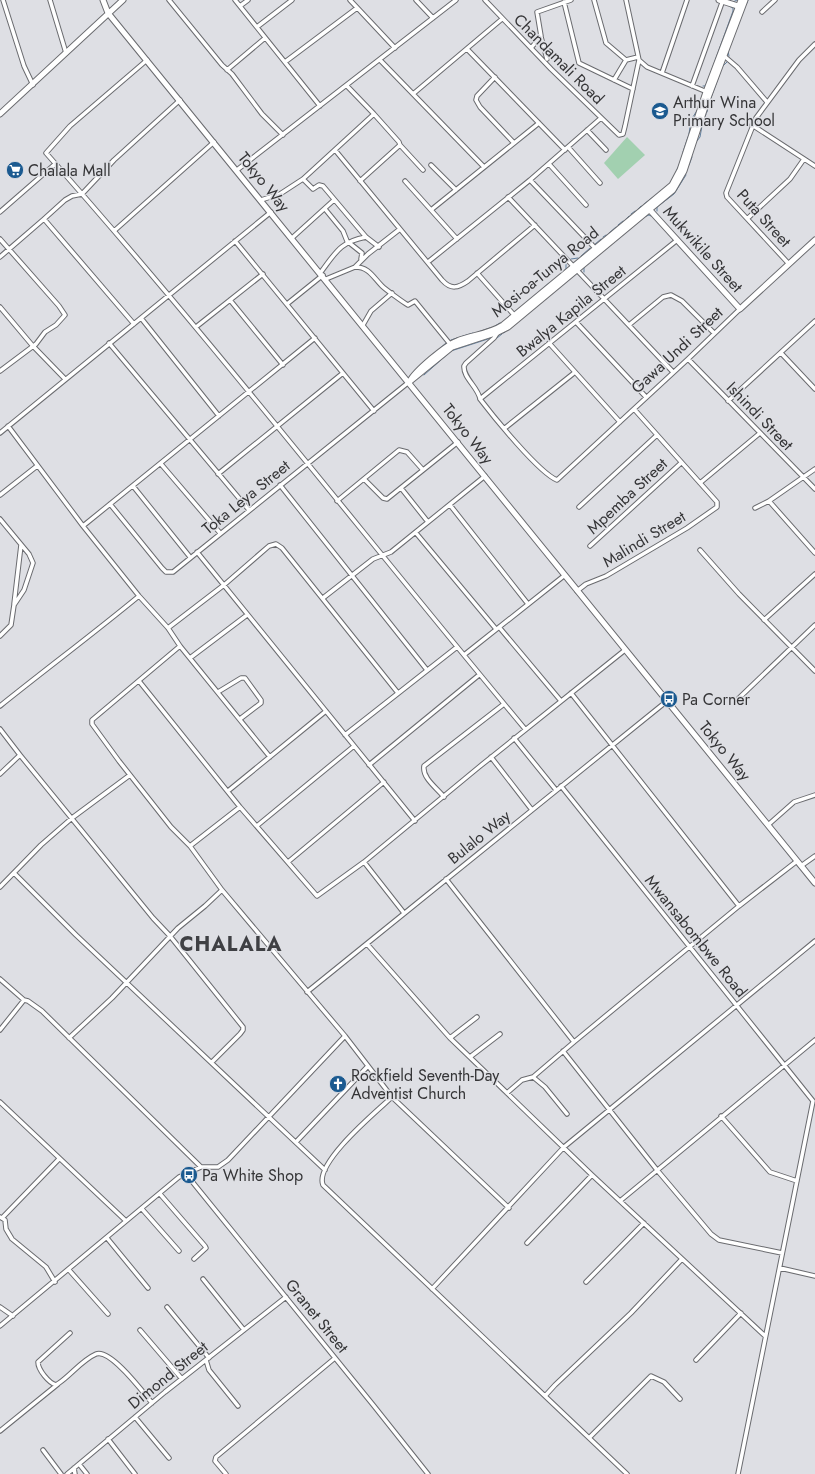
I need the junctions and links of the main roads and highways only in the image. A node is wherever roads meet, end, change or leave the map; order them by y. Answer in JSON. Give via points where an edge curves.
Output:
{"nodes":[{"id":1,"x":103,"y":0,"type":"edge"},
{"id":2,"x":123,"y":0,"type":"edge"},
{"id":3,"x":722,"y":0,"type":"edge"},
{"id":4,"x":741,"y":0,"type":"edge"},
{"id":5,"x":745,"y":0,"type":"edge"},
{"id":6,"x":740,"y":7,"type":"junction"},
{"id":7,"x":108,"y":12,"type":"junction"},
{"id":8,"x":1,"y":111,"type":"edge"},
{"id":9,"x":648,"y":207,"type":"junction"},
{"id":10,"x":815,"y":240,"type":"edge"},
{"id":11,"x":575,"y":267,"type":"junction"},
{"id":12,"x":740,"y":309,"type":"joint"},
{"id":13,"x":498,"y":330,"type":"junction"},
{"id":14,"x":402,"y":373,"type":"junction"},
{"id":15,"x":418,"y":374,"type":"junction"},
{"id":16,"x":410,"y":382,"type":"junction"},
{"id":17,"x":417,"y":391,"type":"junction"},
{"id":18,"x":815,"y":883,"type":"edge"}],
"edges":[{"from":1,"to":7,"type":"main road","name":"Tokyo Way"},
{"from":2,"to":7,"type":"main road"},
{"from":3,"to":6,"type":"main road"},
{"from":4,"to":6,"type":"main road","name":"Mosi-oa-Tunya Road"},
{"from":5,"to":6,"type":"main road","name":"Mosi-oa-Tunya Road"},
{"from":6,"to":9,"type":"main road","name":"Mosi-oa-Tunya Road","via":[[678,174],[669,188]]},
{"from":7,"to":8,"type":"main road","via":[[33,85]]},
{"from":7,"to":14,"type":"main road","name":"Tokyo Way"},
{"from":9,"to":11,"type":"main road","name":"Mosi-oa-Tunya Road"},
{"from":9,"to":11,"type":"main road","name":"Mosi-oa-Tunya Road"},
{"from":9,"to":12,"type":"main road","name":"Mukwikile Street"},
{"from":10,"to":12,"type":"main road","name":"Gawa Undi Street"},
{"from":11,"to":13,"type":"main road","name":"Mosi-oa-Tunya Road"},
{"from":11,"to":13,"type":"main road","name":"Mosi-oa-Tunya Road","via":[[517,319]]},
{"from":13,"to":15,"type":"main road","name":"Mosi-oa-Tunya Road","via":[[452,347]]},
{"from":13,"to":15,"type":"main road","name":"Mosi-oa-Tunya Road","via":[[450,344]]},
{"from":14,"to":15,"type":"main road"},
{"from":14,"to":16,"type":"main road","name":"Tokyo Way"},
{"from":15,"to":16,"type":"main road","name":"Mosi-oa-Tunya Road"},
{"from":15,"to":17,"type":"main road","via":[[415,385]]},
{"from":16,"to":17,"type":"main road","name":"Tokyo Way"},
{"from":17,"to":18,"type":"main road","name":"Tokyo Way"}]}
